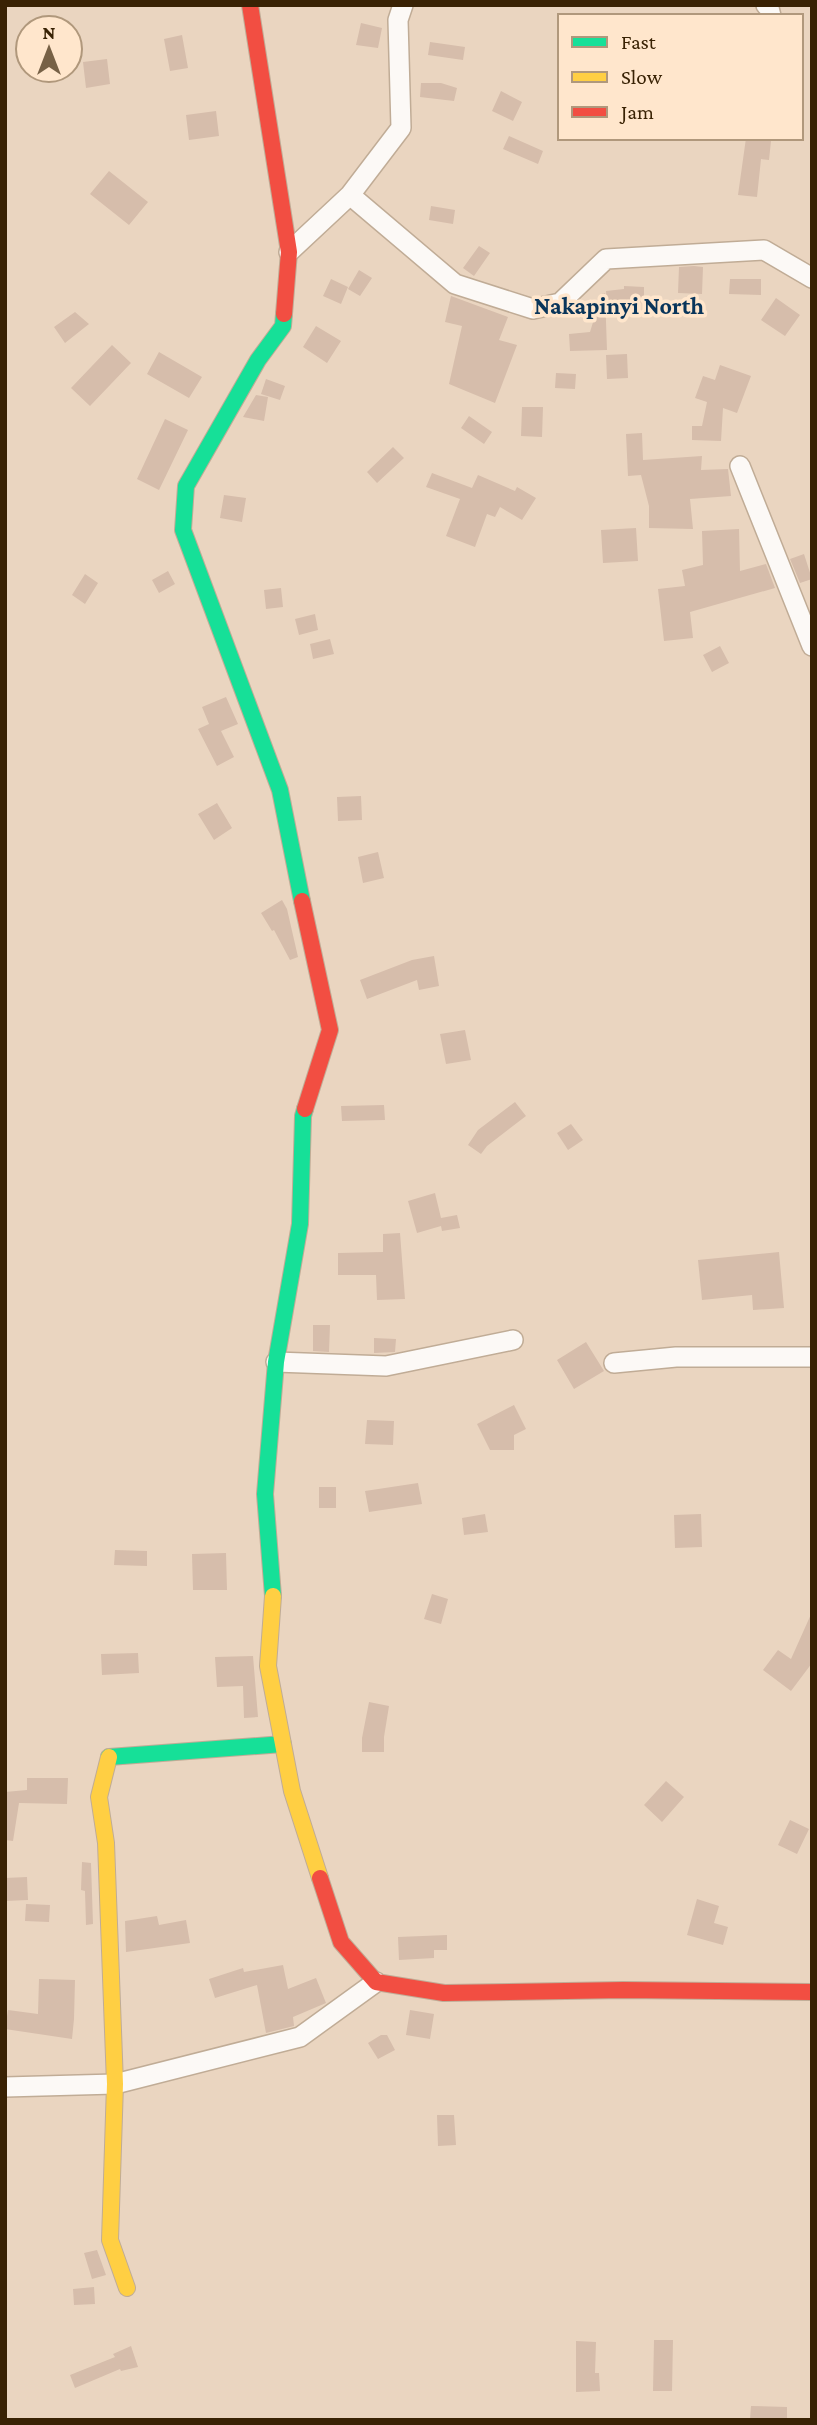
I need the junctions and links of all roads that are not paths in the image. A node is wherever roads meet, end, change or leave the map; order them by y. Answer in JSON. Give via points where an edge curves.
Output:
{"nodes":[{"id":1,"x":250,"y":5,"type":"edge"},
{"id":2,"x":403,"y":5,"type":"edge"},
{"id":3,"x":350,"y":195,"type":"junction"},
{"id":4,"x":289,"y":252,"type":"junction"},
{"id":5,"x":812,"y":278,"type":"edge"},
{"id":6,"x":740,"y":467,"type":"dead end"},
{"id":7,"x":812,"y":646,"type":"edge"},
{"id":8,"x":513,"y":1340,"type":"dead end"},
{"id":9,"x":812,"y":1357,"type":"edge"},
{"id":10,"x":276,"y":1362,"type":"junction"},
{"id":11,"x":614,"y":1363,"type":"dead end"},
{"id":12,"x":283,"y":1744,"type":"junction"},
{"id":13,"x":376,"y":1982,"type":"junction"},
{"id":14,"x":812,"y":1992,"type":"edge"},
{"id":15,"x":116,"y":2084,"type":"junction"},
{"id":16,"x":5,"y":2087,"type":"edge"},
{"id":17,"x":127,"y":2288,"type":"dead end"}],
"edges":[{"from":1,"to":4,"type":"street"},
{"from":2,"to":3,"type":"street","via":[[398,20],[401,128]]},
{"from":3,"to":4,"type":"street"},
{"from":3,"to":5,"type":"street","via":[[455,284],[533,309],[560,303],[606,259],[764,250]]},
{"from":4,"to":10,"type":"street","via":[[283,326],[258,360],[186,486],[184,530],[280,790],[330,1030],[303,1116],[300,1224]]},
{"from":6,"to":7,"type":"street"},
{"from":8,"to":10,"type":"street","via":[[386,1366]]},
{"from":9,"to":11,"type":"street","via":[[676,1357]]},
{"from":10,"to":12,"type":"street","via":[[265,1494],[273,1602],[268,1666]]},
{"from":12,"to":13,"type":"street","via":[[292,1791],[341,1942]]},
{"from":12,"to":15,"type":"street","via":[[107,1757],[100,1797]]},
{"from":13,"to":14,"type":"street","via":[[444,1993]]},
{"from":13,"to":15,"type":"street","via":[[300,2037]]},
{"from":15,"to":16,"type":"street"},
{"from":15,"to":17,"type":"street","via":[[110,2240]]}]}
